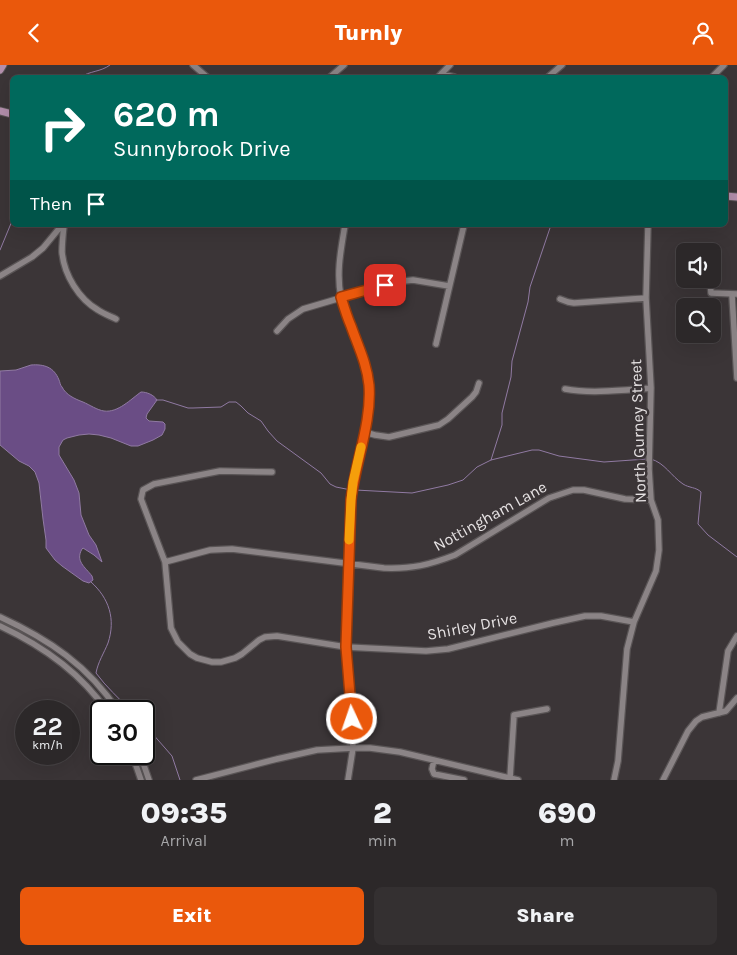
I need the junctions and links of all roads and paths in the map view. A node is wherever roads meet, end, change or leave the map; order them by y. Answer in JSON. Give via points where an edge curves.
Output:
{"nodes":[{"id":1,"x":3,"y":65,"type":"edge"},
{"id":2,"x":193,"y":65,"type":"edge"},
{"id":3,"x":344,"y":65,"type":"edge"},
{"id":4,"x":450,"y":65,"type":"edge"},
{"id":5,"x":562,"y":65,"type":"edge"},
{"id":6,"x":724,"y":65,"type":"edge"},
{"id":7,"x":0,"y":70,"type":"edge"},
{"id":8,"x":205,"y":75,"type":"edge"},
{"id":9,"x":332,"y":75,"type":"edge"},
{"id":10,"x":440,"y":75,"type":"edge"},
{"id":11,"x":550,"y":75,"type":"edge"},
{"id":12,"x":714,"y":75,"type":"edge"},
{"id":13,"x":61,"y":227,"type":"edge"},
{"id":14,"x":63,"y":227,"type":"edge"},
{"id":15,"x":345,"y":227,"type":"edge"},
{"id":16,"x":464,"y":227,"type":"edge"},
{"id":17,"x":648,"y":227,"type":"edge"},
{"id":18,"x":0,"y":276,"type":"edge"},
{"id":19,"x":449,"y":286,"type":"junction"},
{"id":20,"x":711,"y":288,"type":"edge"},
{"id":21,"x":734,"y":295,"type":"edge"},
{"id":22,"x":341,"y":297,"type":"junction"},
{"id":23,"x":646,"y":298,"type":"junction"},
{"id":24,"x":560,"y":299,"type":"dead end"},
{"id":25,"x":116,"y":319,"type":"dead end"},
{"id":26,"x":278,"y":331,"type":"dead end"},
{"id":27,"x":436,"y":344,"type":"dead end"},
{"id":28,"x":737,"y":378,"type":"edge"},
{"id":29,"x":479,"y":383,"type":"dead end"},
{"id":30,"x":651,"y":388,"type":"junction"},
{"id":31,"x":565,"y":389,"type":"dead end"},
{"id":32,"x":364,"y":432,"type":"junction"},
{"id":33,"x":272,"y":472,"type":"dead end"},
{"id":34,"x":651,"y":500,"type":"junction"},
{"id":35,"x":165,"y":562,"type":"junction"},
{"id":36,"x":348,"y":564,"type":"junction"},
{"id":37,"x":0,"y":617,"type":"edge"},
{"id":38,"x":634,"y":622,"type":"junction"},
{"id":39,"x":0,"y":626,"type":"edge"},
{"id":40,"x":737,"y":636,"type":"edge"},
{"id":41,"x":346,"y":647,"type":"junction"},
{"id":42,"x":737,"y":698,"type":"edge"},
{"id":43,"x":98,"y":700,"type":"edge"},
{"id":44,"x":109,"y":700,"type":"edge"},
{"id":45,"x":547,"y":709,"type":"dead end"},
{"id":46,"x":719,"y":713,"type":"junction"},
{"id":47,"x":353,"y":747,"type":"junction"},
{"id":48,"x":434,"y":760,"type":"junction"},
{"id":49,"x":136,"y":765,"type":"edge"},
{"id":50,"x":144,"y":765,"type":"edge"},
{"id":51,"x":510,"y":778,"type":"junction"},
{"id":52,"x":141,"y":780,"type":"edge"},
{"id":53,"x":149,"y":780,"type":"edge"},
{"id":54,"x":196,"y":780,"type":"edge"},
{"id":55,"x":348,"y":780,"type":"edge"},
{"id":56,"x":464,"y":780,"type":"edge"},
{"id":57,"x":518,"y":780,"type":"edge"},
{"id":58,"x":614,"y":780,"type":"edge"},
{"id":59,"x":663,"y":780,"type":"edge"}],
"edges":[{"from":1,"to":7,"type":"main road"},
{"from":2,"to":8,"type":"street"},
{"from":3,"to":9,"type":"street"},
{"from":4,"to":10,"type":"street"},
{"from":5,"to":11,"type":"street"},
{"from":6,"to":12,"type":"street"},
{"from":13,"to":18,"type":"street","via":[[38,253]]},
{"from":14,"to":25,"type":"street","via":[[62,252],[69,278],[97,310]]},
{"from":15,"to":22,"type":"street","via":[[340,255]]},
{"from":16,"to":19,"type":"street"},
{"from":17,"to":23,"type":"street","name":"North Gurney Street"},
{"from":19,"to":22,"type":"street","via":[[413,280]]},
{"from":19,"to":27,"type":"street"},
{"from":20,"to":21,"type":"street","via":[[711,293]]},
{"from":21,"to":28,"type":"street"},
{"from":22,"to":26,"type":"street","via":[[303,309]]},
{"from":22,"to":32,"type":"street","via":[[367,372],[369,401]]},
{"from":23,"to":24,"type":"street","via":[[574,303]]},
{"from":23,"to":30,"type":"street","name":"North Gurney Street"},
{"from":29,"to":32,"type":"street","via":[[472,397],[439,425],[389,437]]},
{"from":30,"to":31,"type":"street"},
{"from":30,"to":34,"type":"street","name":"North Gurney Street"},
{"from":32,"to":36,"type":"street","via":[[353,482]]},
{"from":33,"to":35,"type":"street","name":"Shirley Drive","via":[[220,471],[154,484],[143,490],[141,499]]},
{"from":34,"to":36,"type":"street","name":"Nottingham Lane","via":[[573,490],[549,498],[462,551],[438,561],[405,569]]},
{"from":34,"to":38,"type":"street","name":"North Gurney Street","via":[[658,520],[658,561]]},
{"from":35,"to":36,"type":"street","name":"Nottingham Lane","via":[[210,550],[232,549]]},
{"from":35,"to":41,"type":"street","name":"Shirley Drive","via":[[171,628],[190,655],[222,662],[242,654],[265,637],[277,636]]},
{"from":36,"to":41,"type":"street"},
{"from":37,"to":44,"type":"street","via":[[55,646],[92,679]]},
{"from":38,"to":41,"type":"street","name":"Shirley Drive","via":[[585,616],[448,649]]},
{"from":38,"to":58,"type":"street","name":"North Gurney Street","via":[[627,649]]},
{"from":39,"to":43,"type":"street","via":[[65,665]]},
{"from":40,"to":46,"type":"street","via":[[728,651]]},
{"from":41,"to":47,"type":"street"},
{"from":42,"to":46,"type":"street","via":[[726,711]]},
{"from":45,"to":51,"type":"street","via":[[514,715]]},
{"from":46,"to":59,"type":"street","via":[[696,721]]},
{"from":47,"to":48,"type":"street","via":[[382,749]]},
{"from":47,"to":54,"type":"street","via":[[322,749]]},
{"from":47,"to":55,"type":"street"},
{"from":48,"to":51,"type":"street"},
{"from":48,"to":56,"type":"street","via":[[434,774]]},
{"from":49,"to":52,"type":"street"},
{"from":50,"to":53,"type":"street"},
{"from":51,"to":57,"type":"street"}]}
